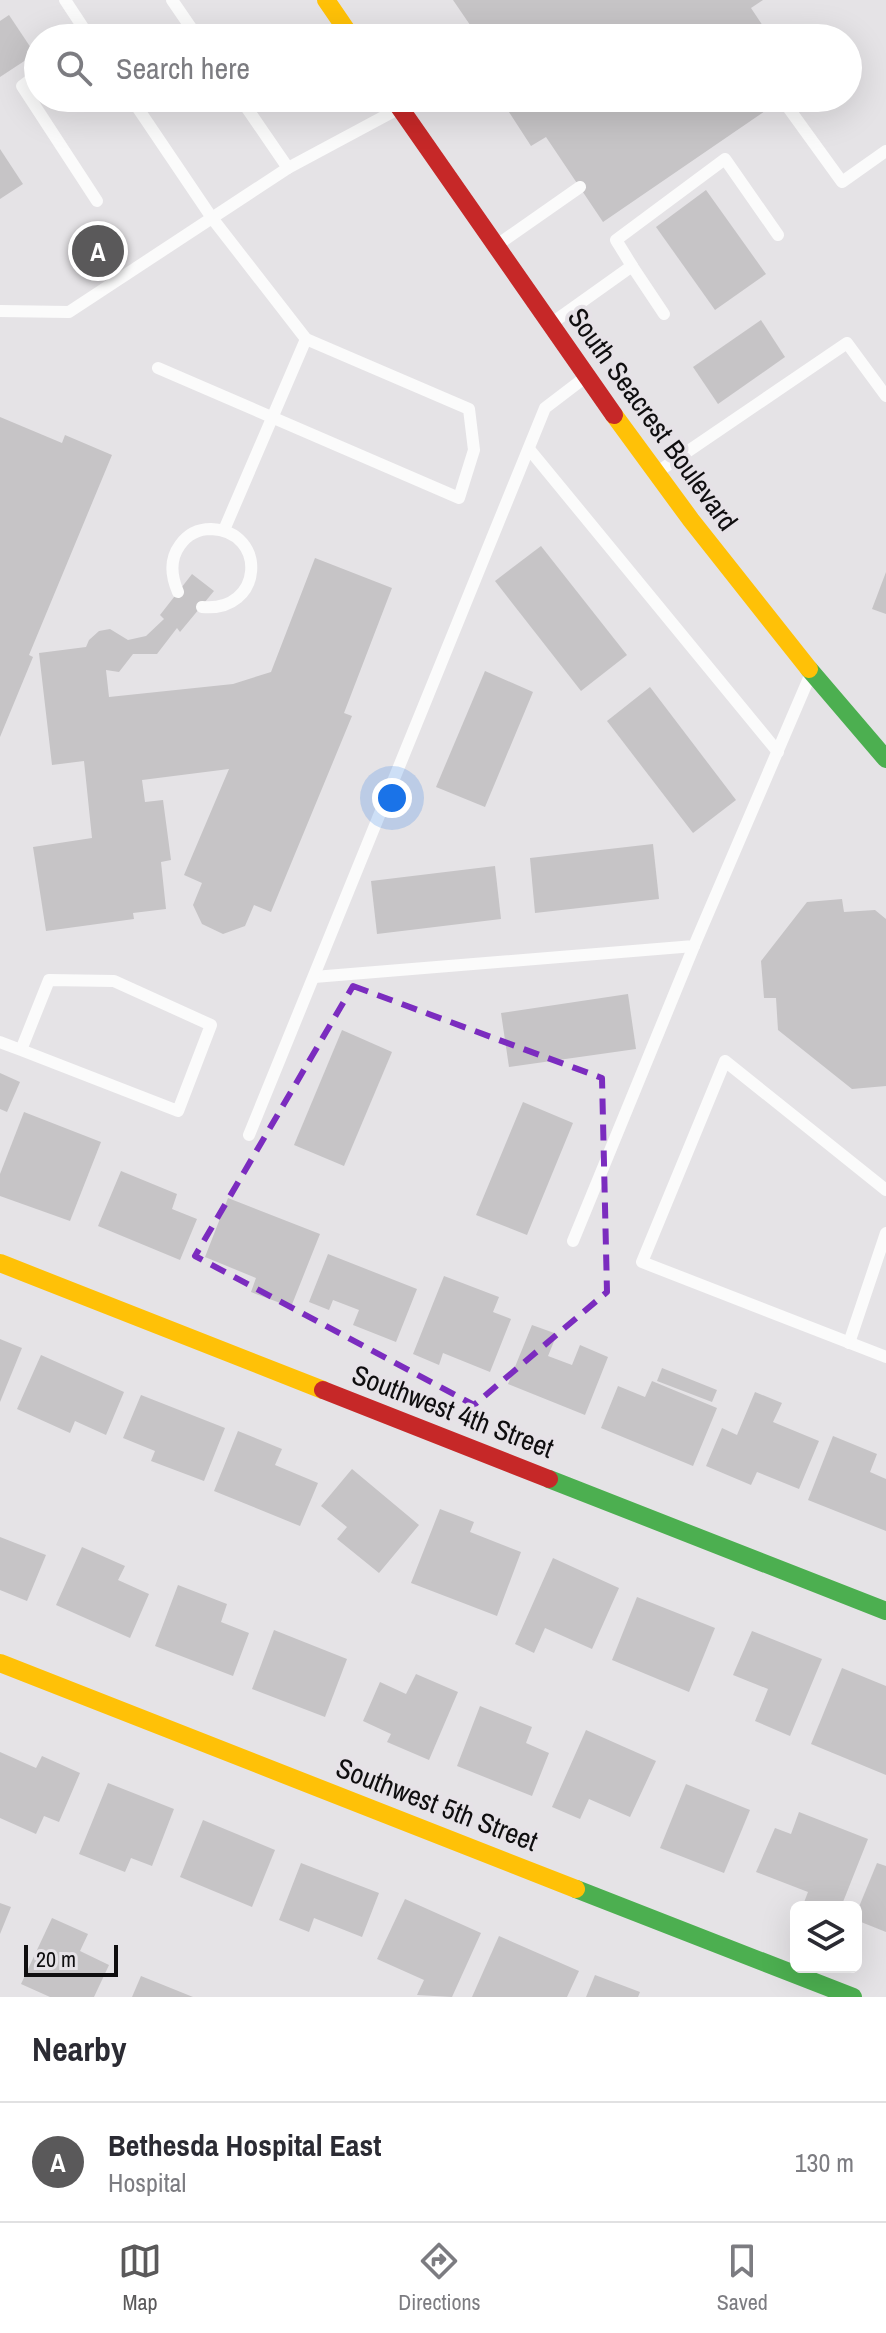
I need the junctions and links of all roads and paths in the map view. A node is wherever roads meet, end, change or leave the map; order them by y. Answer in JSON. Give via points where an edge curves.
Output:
{"nodes":[{"id":1,"x":65,"y":0,"type":"edge"},
{"id":2,"x":172,"y":0,"type":"edge"},
{"id":3,"x":326,"y":0,"type":"edge"},
{"id":4,"x":81,"y":24,"type":"edge"},
{"id":5,"x":188,"y":24,"type":"edge"},
{"id":6,"x":342,"y":24,"type":"edge"},
{"id":7,"x":39,"y":112,"type":"edge"},
{"id":8,"x":140,"y":112,"type":"edge"},
{"id":9,"x":250,"y":112,"type":"edge"},
{"id":10,"x":378,"y":112,"type":"edge"},
{"id":11,"x":404,"y":112,"type":"edge"},
{"id":12,"x":791,"y":112,"type":"edge"},
{"id":13,"x":886,"y":151,"type":"edge"},
{"id":14,"x":288,"y":168,"type":"junction"},
{"id":15,"x":580,"y":187,"type":"dead end"},
{"id":16,"x":97,"y":201,"type":"dead end"},
{"id":17,"x":212,"y":218,"type":"junction"},
{"id":18,"x":778,"y":235,"type":"dead end"},
{"id":19,"x":495,"y":246,"type":"junction"},
{"id":20,"x":632,"y":266,"type":"junction"},
{"id":21,"x":0,"y":311,"type":"edge"},
{"id":22,"x":664,"y":314,"type":"dead end"},
{"id":23,"x":549,"y":325,"type":"junction"},
{"id":24,"x":306,"y":339,"type":"junction"},
{"id":25,"x":158,"y":368,"type":"dead end"},
{"id":26,"x":585,"y":377,"type":"junction"},
{"id":27,"x":886,"y":396,"type":"edge"},
{"id":28,"x":272,"y":418,"type":"junction"},
{"id":29,"x":529,"y":449,"type":"junction"},
{"id":30,"x":656,"y":472,"type":"junction"},
{"id":31,"x":224,"y":530,"type":"junction"},
{"id":32,"x":178,"y":592,"type":"dead end"},
{"id":33,"x":202,"y":607,"type":"dead end"},
{"id":34,"x":812,"y":671,"type":"junction"},
{"id":35,"x":778,"y":752,"type":"junction"},
{"id":36,"x":886,"y":759,"type":"edge"},
{"id":37,"x":694,"y":946,"type":"junction"},
{"id":38,"x":314,"y":977,"type":"junction"},
{"id":39,"x":0,"y":1042,"type":"edge"},
{"id":40,"x":21,"y":1050,"type":"junction"},
{"id":41,"x":249,"y":1135,"type":"dead end"},
{"id":42,"x":886,"y":1190,"type":"edge"},
{"id":43,"x":886,"y":1233,"type":"edge"},
{"id":44,"x":573,"y":1241,"type":"dead end"},
{"id":45,"x":0,"y":1263,"type":"edge"},
{"id":46,"x":849,"y":1343,"type":"junction"},
{"id":47,"x":886,"y":1357,"type":"edge"},
{"id":48,"x":886,"y":1611,"type":"edge"},
{"id":49,"x":0,"y":1663,"type":"edge"},
{"id":50,"x":853,"y":1997,"type":"edge"}],
"edges":[{"from":1,"to":4,"type":"lane"},
{"from":2,"to":5,"type":"lane"},
{"from":3,"to":6,"type":"street"},
{"from":7,"to":16,"type":"lane"},
{"from":8,"to":17,"type":"lane"},
{"from":9,"to":14,"type":"lane"},
{"from":10,"to":14,"type":"lane"},
{"from":11,"to":19,"type":"street","name":"South Seacrest Boulevard"},
{"from":12,"to":13,"type":"lane","via":[[842,182]]},
{"from":14,"to":17,"type":"lane"},
{"from":15,"to":19,"type":"lane"},
{"from":17,"to":21,"type":"lane","via":[[69,312]]},
{"from":17,"to":24,"type":"lane"},
{"from":18,"to":20,"type":"lane","via":[[725,159],[616,240]]},
{"from":19,"to":23,"type":"street","name":"South Seacrest Boulevard"},
{"from":20,"to":22,"type":"lane"},
{"from":20,"to":23,"type":"lane"},
{"from":23,"to":26,"type":"street","name":"South Seacrest Boulevard"},
{"from":24,"to":28,"type":"lane"},
{"from":24,"to":28,"type":"lane","via":[[469,409],[474,450],[459,498]]},
{"from":25,"to":28,"type":"lane"},
{"from":26,"to":29,"type":"lane","via":[[545,408]]},
{"from":26,"to":30,"type":"street","name":"South Seacrest Boulevard"},
{"from":27,"to":30,"type":"lane","via":[[847,343]]},
{"from":28,"to":31,"type":"lane"},
{"from":29,"to":35,"type":"lane"},
{"from":29,"to":38,"type":"lane"},
{"from":30,"to":34,"type":"street","name":"South Seacrest Boulevard"},
{"from":31,"to":32,"type":"lane","via":[[205,529],[182,542],[171,568]]},
{"from":31,"to":33,"type":"lane","via":[[243,543],[249,555],[249,583],[231,604]]},
{"from":34,"to":35,"type":"lane"},
{"from":34,"to":36,"type":"street","name":"South Seacrest Boulevard"},
{"from":35,"to":37,"type":"lane"},
{"from":37,"to":38,"type":"lane"},
{"from":37,"to":44,"type":"lane"},
{"from":38,"to":41,"type":"lane"},
{"from":39,"to":40,"type":"lane"},
{"from":40,"to":40,"type":"lane","via":[[178,1111],[211,1025],[114,981],[49,980]]},
{"from":42,"to":46,"type":"lane","via":[[725,1061],[642,1262]]},
{"from":43,"to":46,"type":"lane"},
{"from":45,"to":48,"type":"street","name":"Southwest 4th Street"},
{"from":46,"to":47,"type":"lane"},
{"from":49,"to":50,"type":"street","name":"Southwest 5th Street"}]}
